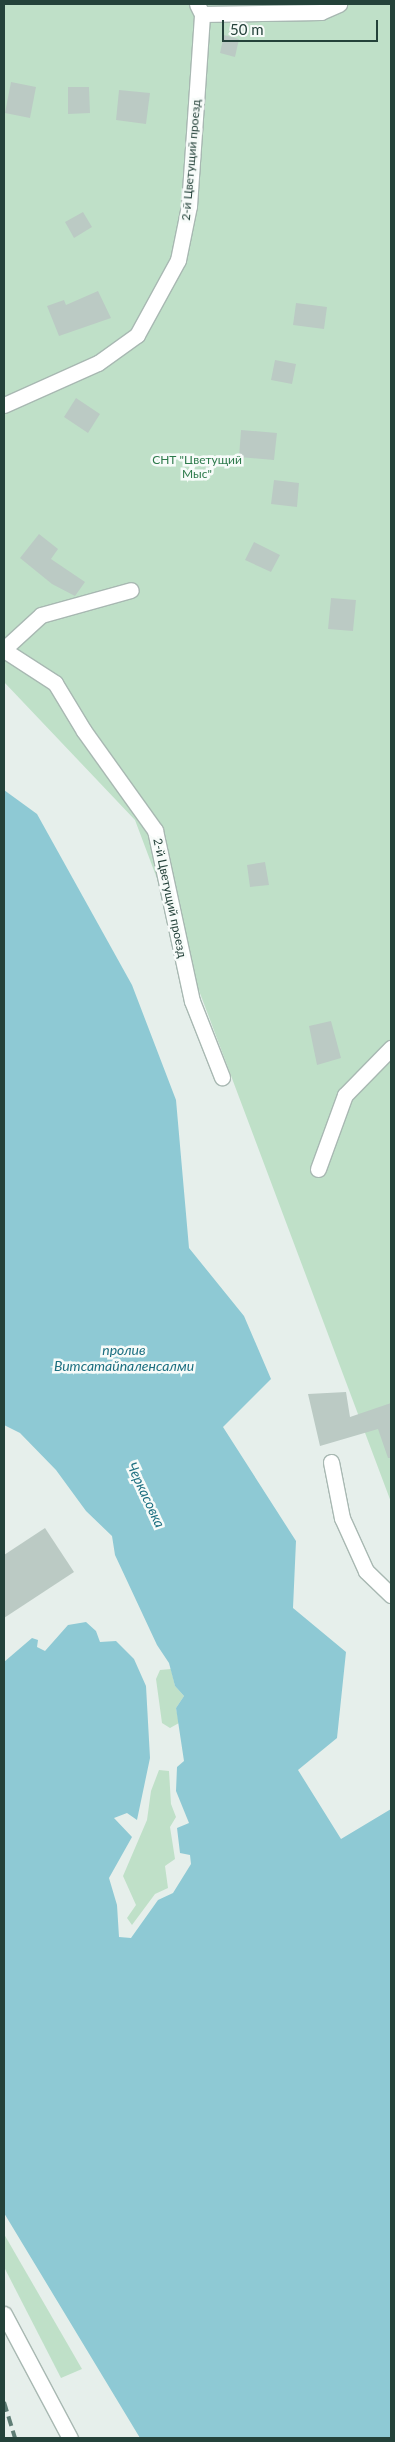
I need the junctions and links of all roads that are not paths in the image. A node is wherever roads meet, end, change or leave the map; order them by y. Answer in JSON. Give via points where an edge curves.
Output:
{"nodes":[{"id":1,"x":339,"y":4,"type":"edge"},
{"id":2,"x":200,"y":9,"type":"edge"},
{"id":3,"x":4,"y":405,"type":"edge"},
{"id":4,"x":131,"y":590,"type":"dead end"},
{"id":5,"x":4,"y":650,"type":"edge"},
{"id":6,"x":391,"y":1048,"type":"edge"},
{"id":7,"x":222,"y":1077,"type":"dead end"},
{"id":8,"x":318,"y":1169,"type":"dead end"},
{"id":9,"x":332,"y":1462,"type":"dead end"},
{"id":10,"x":391,"y":1596,"type":"edge"},
{"id":11,"x":4,"y":2314,"type":"edge"},
{"id":12,"x":70,"y":2438,"type":"edge"}],
"edges":[{"from":1,"to":2,"type":"street","via":[[321,12]]},
{"from":2,"to":3,"type":"street","name":"2-й Цветущий проезд","via":[[189,206],[178,260],[137,335],[98,363]]},
{"from":4,"to":5,"type":"street","via":[[41,615]]},
{"from":5,"to":7,"type":"street","name":"2-й Цветущий проезд","via":[[55,683],[84,731],[155,830],[192,1001]]},
{"from":6,"to":8,"type":"street","via":[[345,1095]]},
{"from":9,"to":10,"type":"street","via":[[342,1518],[366,1571]]},
{"from":11,"to":12,"type":"street"}]}
